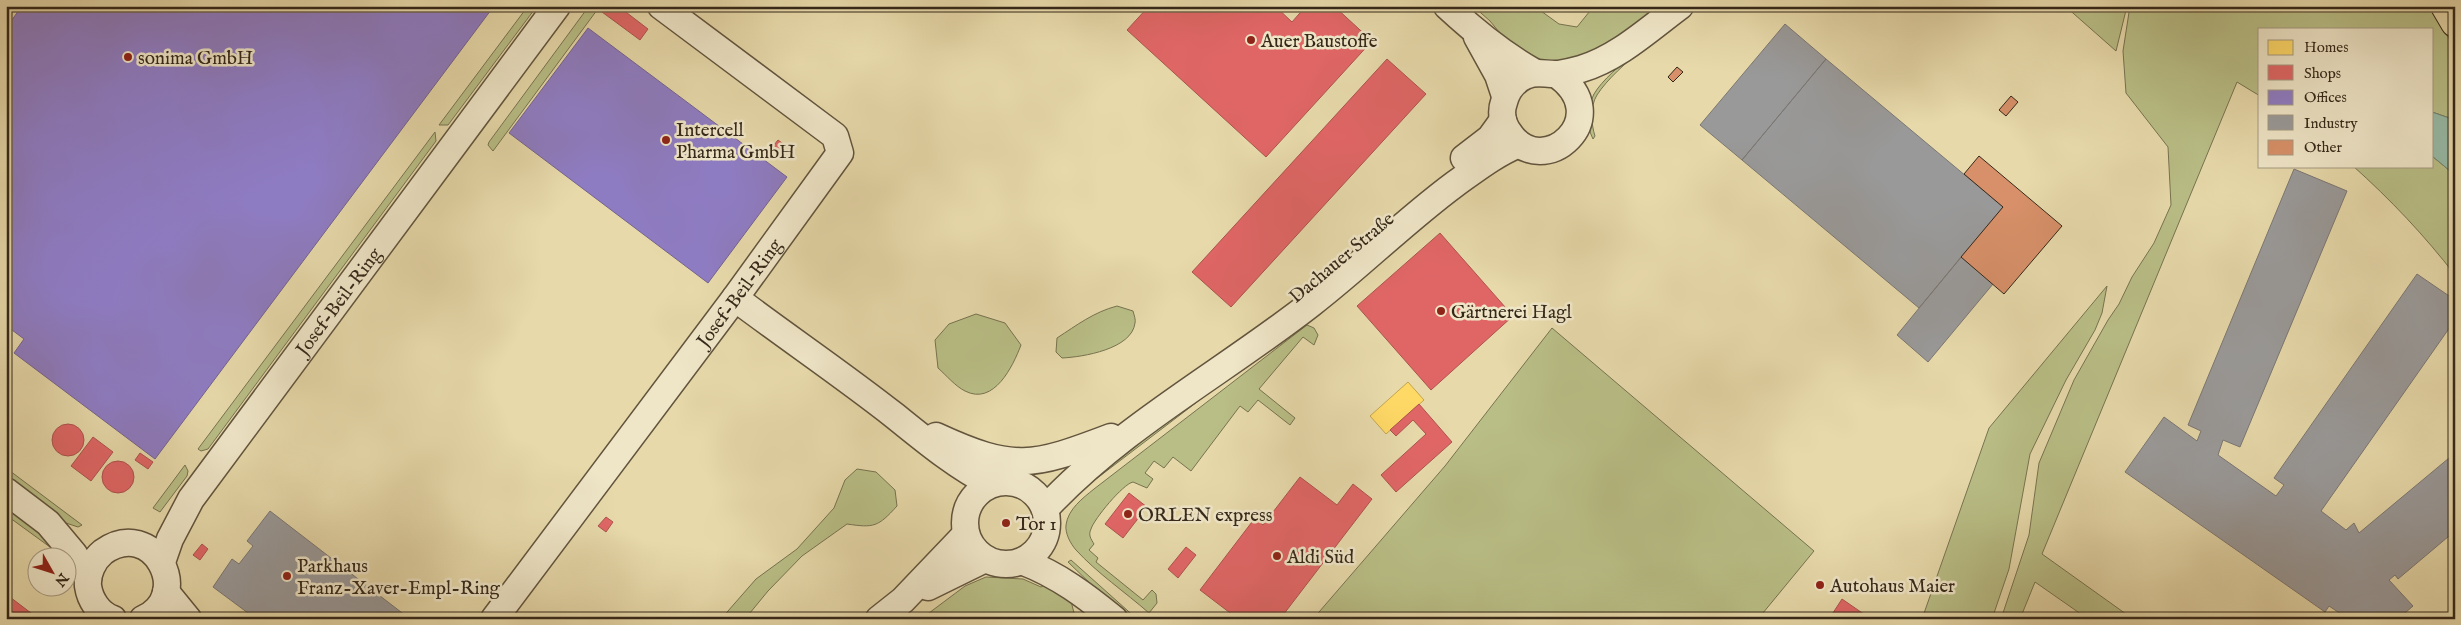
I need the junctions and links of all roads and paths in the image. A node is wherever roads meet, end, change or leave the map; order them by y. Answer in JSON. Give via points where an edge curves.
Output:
{"nodes":[{"id":1,"x":557,"y":6,"type":"edge"},
{"id":2,"x":661,"y":6,"type":"edge"},
{"id":3,"x":1447,"y":6,"type":"edge"},
{"id":4,"x":1680,"y":6,"type":"edge"},
{"id":5,"x":2445,"y":6,"type":"edge"},
{"id":6,"x":2455,"y":23,"type":"edge"},
{"id":7,"x":1473,"y":30,"type":"junction"},
{"id":8,"x":1620,"y":51,"type":"junction"},
{"id":9,"x":1545,"y":73,"type":"junction"},
{"id":10,"x":1580,"y":105,"type":"junction"},
{"id":11,"x":1504,"y":108,"type":"junction"},
{"id":12,"x":1519,"y":144,"type":"junction"},
{"id":13,"x":735,"y":298,"type":"junction"},
{"id":14,"x":1182,"y":397,"type":"junction"},
{"id":15,"x":895,"y":417,"type":"junction"},
{"id":16,"x":1144,"y":424,"type":"junction"},
{"id":17,"x":924,"y":442,"type":"junction"},
{"id":18,"x":992,"y":484,"type":"junction"},
{"id":19,"x":6,"y":491,"type":"edge"},
{"id":20,"x":191,"y":499,"type":"junction"},
{"id":21,"x":1038,"y":499,"type":"junction"},
{"id":22,"x":968,"y":505,"type":"junction"},
{"id":23,"x":48,"y":522,"type":"junction"},
{"id":24,"x":966,"y":534,"type":"junction"},
{"id":25,"x":1045,"y":539,"type":"junction"},
{"id":26,"x":122,"y":545,"type":"junction"},
{"id":27,"x":985,"y":558,"type":"junction"},
{"id":28,"x":162,"y":562,"type":"junction"},
{"id":29,"x":1024,"y":562,"type":"junction"},
{"id":30,"x":88,"y":578,"type":"junction"},
{"id":31,"x":166,"y":592,"type":"junction"},
{"id":32,"x":1090,"y":598,"type":"junction"},
{"id":33,"x":903,"y":600,"type":"junction"},
{"id":34,"x":98,"y":614,"type":"edge"},
{"id":35,"x":147,"y":618,"type":"edge"},
{"id":36,"x":188,"y":619,"type":"edge"},
{"id":37,"x":494,"y":619,"type":"edge"},
{"id":38,"x":879,"y":619,"type":"edge"},
{"id":39,"x":1114,"y":619,"type":"edge"}],
"edges":[{"from":1,"to":20,"type":"street","name":"Josef-Beil-Ring"},
{"from":2,"to":13,"type":"street","name":"Josef-Beil-Ring","via":[[835,136],[840,153]]},
{"from":3,"to":7,"type":"street"},
{"from":4,"to":8,"type":"street","name":"Dachauer Straße"},
{"from":5,"to":6,"type":"highway"},
{"from":7,"to":9,"type":"street","via":[[1515,61]]},
{"from":7,"to":11,"type":"street","via":[[1498,75]]},
{"from":8,"to":9,"type":"street","name":"Dachauer Straße","via":[[1582,69]]},
{"from":8,"to":10,"type":"street","name":"Dachauer Straße"},
{"from":9,"to":10,"type":"street","via":[[1567,82],[1575,91]]},
{"from":9,"to":11,"type":"street","name":"Dachauer Straße","via":[[1516,81]]},
{"from":10,"to":12,"type":"street","name":"Dachauer Straße","via":[[1578,127],[1563,144],[1536,150]]},
{"from":11,"to":12,"type":"street","via":[[1506,130]]},
{"from":11,"to":14,"type":"street","name":"Dachauer Straße","via":[[1485,142],[1389,215],[1305,288],[1226,350]]},
{"from":12,"to":14,"type":"street","name":"Dachauer Straße","via":[[1495,155],[1418,212],[1313,302]]},
{"from":13,"to":15,"type":"street"},
{"from":13,"to":37,"type":"street","name":"Josef-Beil-Ring"},
{"from":14,"to":16,"type":"street","name":"Dachauer Straße"},
{"from":15,"to":16,"type":"street","via":[[978,454],[1018,462],[1044,460]]},
{"from":15,"to":17,"type":"street"},
{"from":16,"to":21,"type":"street","name":"Dachauer Straße"},
{"from":17,"to":18,"type":"street","via":[[966,471]]},
{"from":17,"to":22,"type":"street"},
{"from":18,"to":21,"type":"street","via":[[1011,482]]},
{"from":18,"to":22,"type":"street","via":[[980,491]]},
{"from":19,"to":23,"type":"street"},
{"from":20,"to":26,"type":"street","name":"Josef-Beil-Ring"},
{"from":20,"to":28,"type":"street","name":"Josef-Beil-Ring"},
{"from":21,"to":25,"type":"street","via":[[1048,524]]},
{"from":22,"to":24,"type":"street"},
{"from":23,"to":26,"type":"street","via":[[85,539]]},
{"from":23,"to":30,"type":"street","via":[[74,554]]},
{"from":24,"to":27,"type":"street","via":[[973,548]]},
{"from":24,"to":33,"type":"street"},
{"from":25,"to":29,"type":"street"},
{"from":25,"to":32,"type":"street"},
{"from":26,"to":28,"type":"street","via":[[150,550]]},
{"from":26,"to":30,"type":"street","name":"Josef-Beil-Ring","via":[[100,555]]},
{"from":27,"to":29,"type":"street","via":[[1004,564]]},
{"from":27,"to":33,"type":"street"},
{"from":28,"to":31,"type":"street","via":[[167,576]]},
{"from":29,"to":32,"type":"street","via":[[1050,573]]},
{"from":30,"to":34,"type":"street","via":[[89,591]]},
{"from":31,"to":35,"type":"street","via":[[159,606]]},
{"from":31,"to":36,"type":"street"},
{"from":32,"to":39,"type":"street"},
{"from":33,"to":38,"type":"street"}]}
